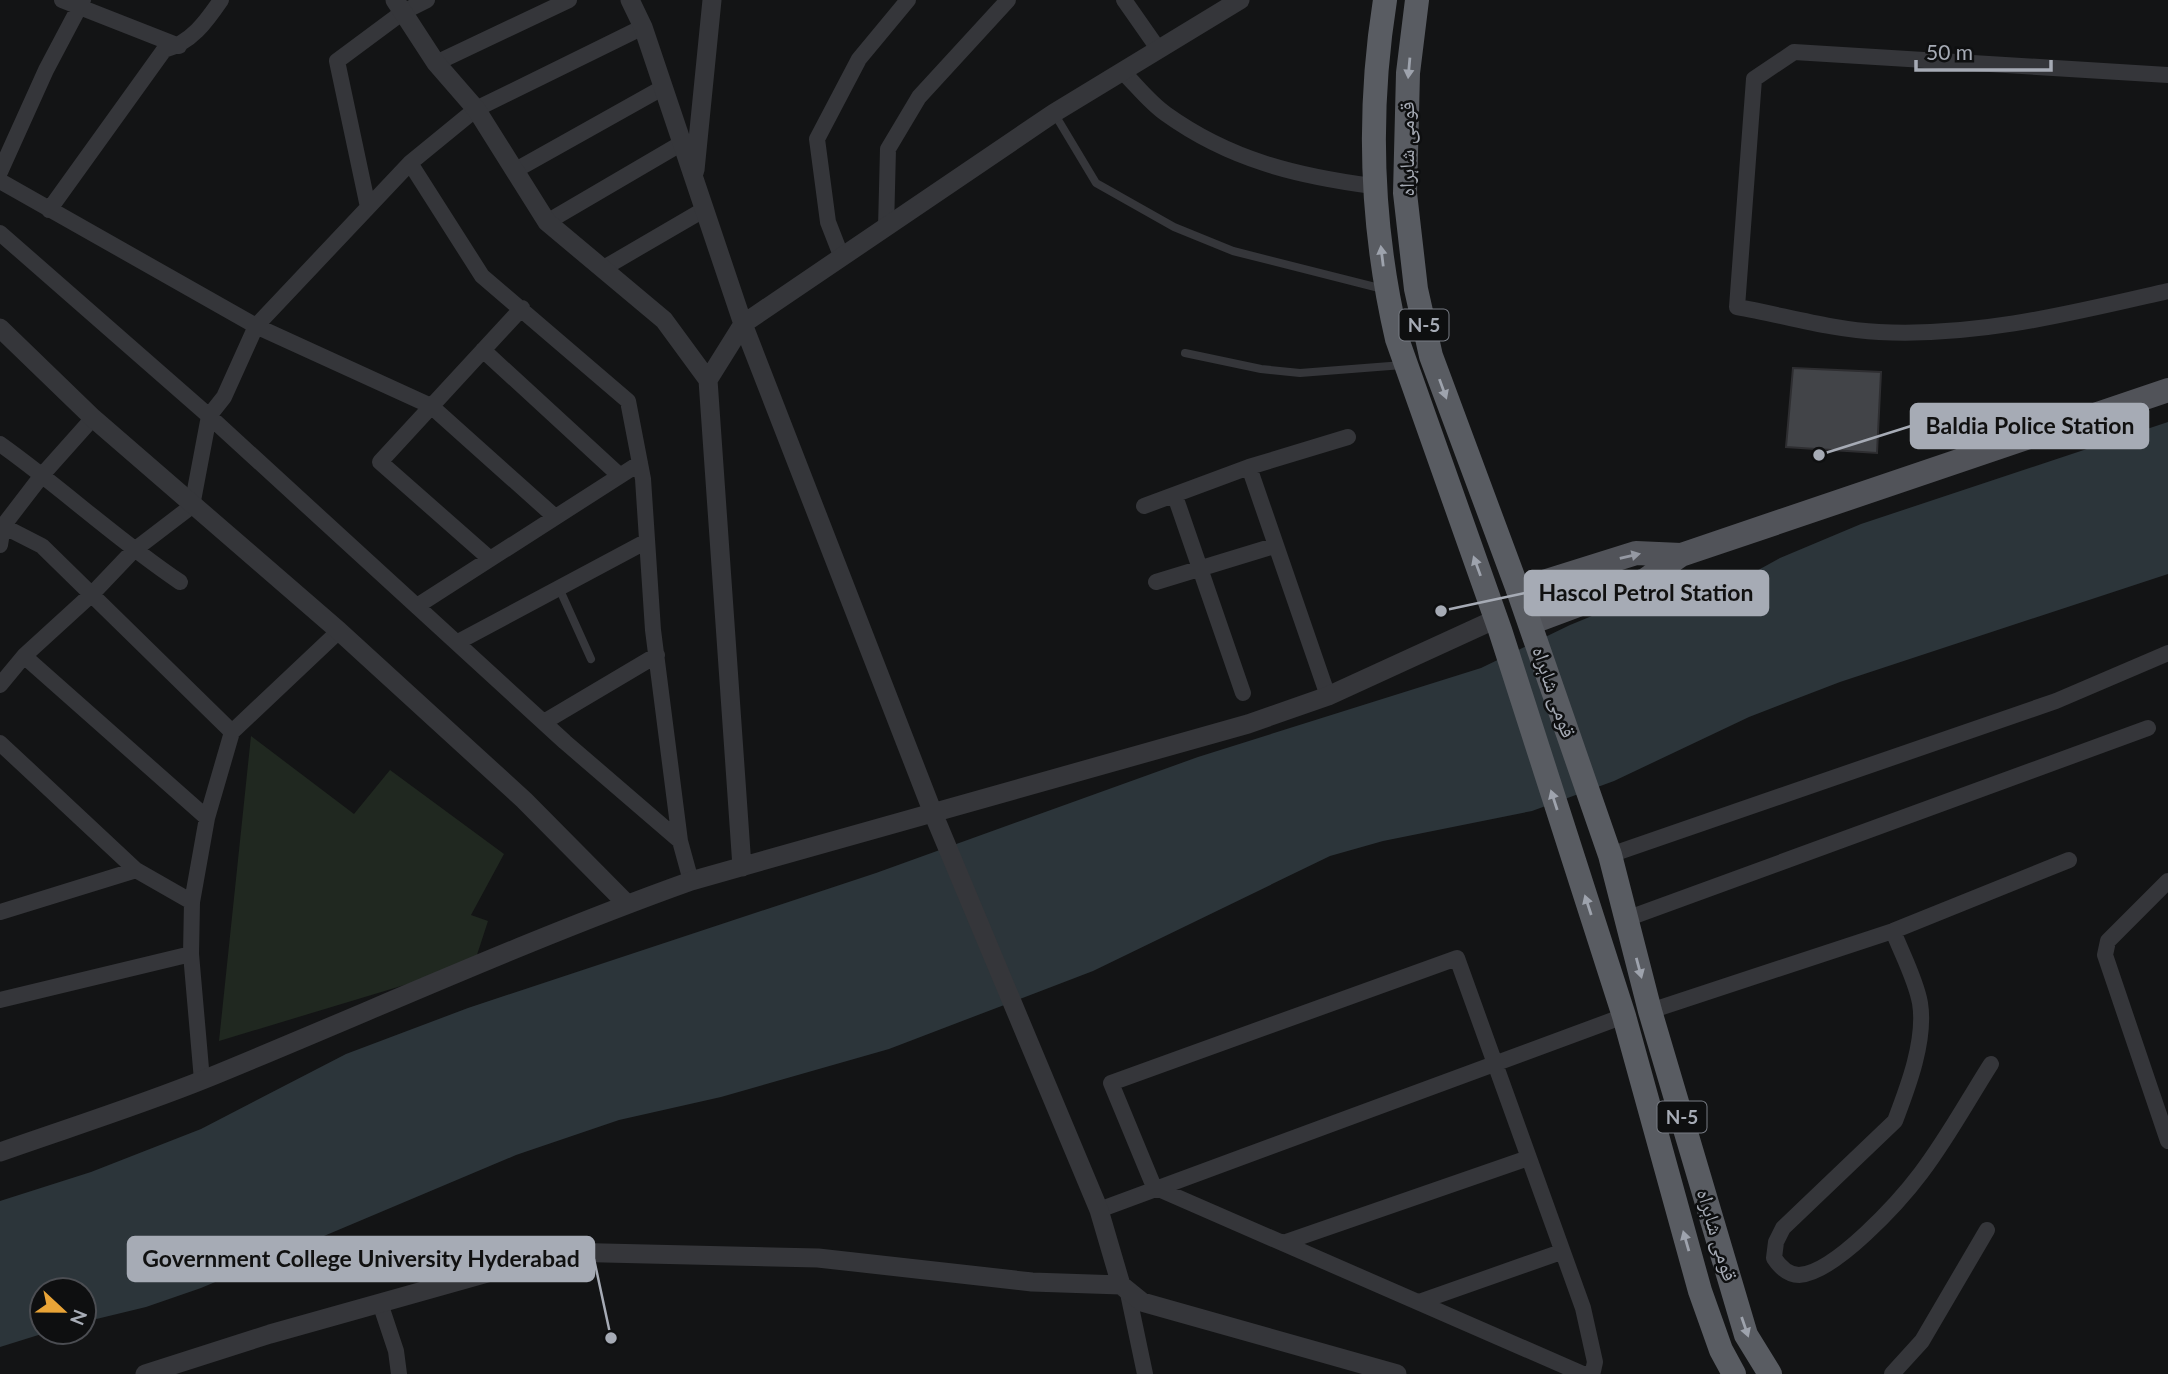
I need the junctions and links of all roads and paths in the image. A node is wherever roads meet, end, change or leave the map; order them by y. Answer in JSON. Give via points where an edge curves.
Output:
{"nodes":[{"id":1,"x":62,"y":0,"type":"edge"},
{"id":2,"x":221,"y":0,"type":"edge"},
{"id":3,"x":427,"y":0,"type":"edge"},
{"id":4,"x":569,"y":0,"type":"edge"},
{"id":5,"x":631,"y":0,"type":"edge"},
{"id":6,"x":712,"y":0,"type":"edge"},
{"id":7,"x":908,"y":0,"type":"edge"},
{"id":8,"x":1008,"y":0,"type":"edge"},
{"id":9,"x":1124,"y":0,"type":"edge"},
{"id":10,"x":1240,"y":0,"type":"edge"},
{"id":11,"x":1385,"y":0,"type":"edge"},
{"id":12,"x":1417,"y":0,"type":"edge"},
{"id":13,"x":82,"y":4,"type":"edge"},
{"id":14,"x":399,"y":6,"type":"edge"},
{"id":15,"x":643,"y":27,"type":"junction"},
{"id":16,"x":179,"y":46,"type":"junction"},
{"id":17,"x":1159,"y":50,"type":"junction"},
{"id":18,"x":436,"y":63,"type":"junction"},
{"id":19,"x":1123,"y":72,"type":"junction"},
{"id":20,"x":2168,"y":75,"type":"edge"},
{"id":21,"x":664,"y":87,"type":"junction"},
{"id":22,"x":476,"y":109,"type":"junction"},
{"id":23,"x":1054,"y":113,"type":"junction"},
{"id":24,"x":682,"y":143,"type":"junction"},
{"id":25,"x":410,"y":163,"type":"junction"},
{"id":26,"x":514,"y":171,"type":"junction"},
{"id":27,"x":0,"y":172,"type":"edge"},
{"id":28,"x":694,"y":178,"type":"junction"},
{"id":29,"x":0,"y":181,"type":"edge"},
{"id":30,"x":1373,"y":186,"type":"junction"},
{"id":31,"x":368,"y":207,"type":"junction"},
{"id":32,"x":705,"y":209,"type":"junction"},
{"id":33,"x":49,"y":210,"type":"junction"},
{"id":34,"x":547,"y":222,"type":"junction"},
{"id":35,"x":886,"y":228,"type":"junction"},
{"id":36,"x":0,"y":233,"type":"edge"},
{"id":37,"x":842,"y":258,"type":"junction"},
{"id":38,"x":602,"y":269,"type":"junction"},
{"id":39,"x":1386,"y":289,"type":"junction"},
{"id":40,"x":2168,"y":291,"type":"edge"},
{"id":41,"x":522,"y":308,"type":"junction"},
{"id":42,"x":743,"y":324,"type":"junction"},
{"id":43,"x":256,"y":326,"type":"junction"},
{"id":44,"x":0,"y":328,"type":"edge"},
{"id":45,"x":483,"y":350,"type":"junction"},
{"id":46,"x":1185,"y":353,"type":"dead end"},
{"id":47,"x":1431,"y":356,"type":"junction"},
{"id":48,"x":1405,"y":365,"type":"junction"},
{"id":49,"x":708,"y":380,"type":"junction"},
{"id":50,"x":2168,"y":390,"type":"edge"},
{"id":51,"x":431,"y":406,"type":"junction"},
{"id":52,"x":209,"y":416,"type":"junction"},
{"id":53,"x":93,"y":418,"type":"junction"},
{"id":54,"x":1348,"y":437,"type":"dead end"},
{"id":55,"x":0,"y":444,"type":"edge"},
{"id":56,"x":640,"y":463,"type":"junction"},
{"id":57,"x":1249,"y":467,"type":"junction"},
{"id":58,"x":43,"y":474,"type":"junction"},
{"id":59,"x":620,"y":475,"type":"junction"},
{"id":60,"x":1175,"y":496,"type":"junction"},
{"id":61,"x":192,"y":506,"type":"junction"},
{"id":62,"x":1144,"y":506,"type":"dead end"},
{"id":63,"x":554,"y":516,"type":"junction"},
{"id":64,"x":2,"y":526,"type":"junction"},
{"id":65,"x":647,"y":541,"type":"junction"},
{"id":66,"x":0,"y":544,"type":"edge"},
{"id":67,"x":1274,"y":546,"type":"junction"},
{"id":68,"x":133,"y":551,"type":"junction"},
{"id":69,"x":1681,"y":555,"type":"junction"},
{"id":70,"x":489,"y":558,"type":"junction"},
{"id":71,"x":1200,"y":568,"type":"junction"},
{"id":72,"x":180,"y":582,"type":"dead end"},
{"id":73,"x":1156,"y":582,"type":"dead end"},
{"id":74,"x":559,"y":588,"type":"junction"},
{"id":75,"x":1518,"y":590,"type":"junction"},
{"id":76,"x":93,"y":593,"type":"junction"},
{"id":77,"x":417,"y":606,"type":"junction"},
{"id":78,"x":1498,"y":625,"type":"junction"},
{"id":79,"x":1532,"y":628,"type":"junction"},
{"id":80,"x":339,"y":631,"type":"junction"},
{"id":81,"x":458,"y":642,"type":"junction"},
{"id":82,"x":2168,"y":653,"type":"edge"},
{"id":83,"x":657,"y":655,"type":"junction"},
{"id":84,"x":24,"y":656,"type":"junction"},
{"id":85,"x":591,"y":659,"type":"dead end"},
{"id":86,"x":0,"y":685,"type":"edge"},
{"id":87,"x":1243,"y":693,"type":"dead end"},
{"id":88,"x":1328,"y":696,"type":"junction"},
{"id":89,"x":544,"y":723,"type":"junction"},
{"id":90,"x":2148,"y":728,"type":"dead end"},
{"id":91,"x":232,"y":732,"type":"junction"},
{"id":92,"x":0,"y":743,"type":"edge"},
{"id":93,"x":933,"y":813,"type":"junction"},
{"id":94,"x":207,"y":817,"type":"junction"},
{"id":95,"x":680,"y":841,"type":"junction"},
{"id":96,"x":1610,"y":855,"type":"junction"},
{"id":97,"x":2068,"y":860,"type":"dead end"},
{"id":98,"x":742,"y":867,"type":"junction"},
{"id":99,"x":136,"y":870,"type":"junction"},
{"id":100,"x":691,"y":881,"type":"junction"},
{"id":101,"x":2168,"y":881,"type":"edge"},
{"id":102,"x":192,"y":902,"type":"junction"},
{"id":103,"x":627,"y":904,"type":"junction"},
{"id":104,"x":0,"y":912,"type":"edge"},
{"id":105,"x":1626,"y":919,"type":"junction"},
{"id":106,"x":1893,"y":931,"type":"junction"},
{"id":107,"x":191,"y":954,"type":"junction"},
{"id":108,"x":0,"y":1000,"type":"edge"},
{"id":109,"x":1650,"y":1011,"type":"junction"},
{"id":110,"x":1624,"y":1016,"type":"junction"},
{"id":111,"x":1496,"y":1064,"type":"junction"},
{"id":112,"x":1991,"y":1064,"type":"dead end"},
{"id":113,"x":202,"y":1080,"type":"junction"},
{"id":114,"x":2168,"y":1141,"type":"edge"},
{"id":115,"x":0,"y":1152,"type":"edge"},
{"id":116,"x":1528,"y":1158,"type":"junction"},
{"id":117,"x":1154,"y":1187,"type":"junction"},
{"id":118,"x":1099,"y":1210,"type":"junction"},
{"id":119,"x":1987,"y":1230,"type":"dead end"},
{"id":120,"x":1283,"y":1243,"type":"junction"},
{"id":121,"x":1561,"y":1252,"type":"junction"},
{"id":122,"x":1730,"y":1281,"type":"junction"},
{"id":123,"x":1124,"y":1289,"type":"junction"},
{"id":124,"x":1700,"y":1291,"type":"junction"},
{"id":125,"x":1419,"y":1302,"type":"junction"},
{"id":126,"x":380,"y":1303,"type":"junction"},
{"id":127,"x":184,"y":1367,"type":"edge"},
{"id":128,"x":145,"y":1374,"type":"edge"},
{"id":129,"x":400,"y":1374,"type":"edge"},
{"id":130,"x":1144,"y":1374,"type":"edge"},
{"id":131,"x":1397,"y":1374,"type":"edge"},
{"id":132,"x":1586,"y":1374,"type":"edge"},
{"id":133,"x":1734,"y":1374,"type":"edge"},
{"id":134,"x":1770,"y":1374,"type":"edge"},
{"id":135,"x":1892,"y":1374,"type":"edge"}],
"edges":[{"from":1,"to":13,"type":"street"},
{"from":2,"to":16,"type":"street","via":[[206,23]]},
{"from":3,"to":14,"type":"street"},
{"from":4,"to":18,"type":"street"},
{"from":5,"to":15,"type":"street"},
{"from":6,"to":28,"type":"street"},
{"from":7,"to":37,"type":"street","via":[[859,59],[817,139],[828,222]]},
{"from":8,"to":35,"type":"street","via":[[919,97],[888,149]]},
{"from":9,"to":17,"type":"street"},
{"from":10,"to":17,"type":"street"},
{"from":11,"to":30,"type":"highway","name":"قومی شاہراہ","number":"N-5","via":[[1374,67]]},
{"from":12,"to":47,"type":"highway","name":"قومی شاہراہ","number":"N-5","one_way":true,"via":[[1408,73],[1405,193],[1416,289]]},
{"from":13,"to":16,"type":"street"},
{"from":13,"to":27,"type":"street"},
{"from":14,"to":18,"type":"street"},
{"from":14,"to":31,"type":"street","via":[[337,61]]},
{"from":15,"to":21,"type":"street"},
{"from":15,"to":22,"type":"street"},
{"from":16,"to":33,"type":"street","via":[[164,50]]},
{"from":17,"to":19,"type":"street"},
{"from":18,"to":22,"type":"street"},
{"from":19,"to":23,"type":"street"},
{"from":19,"to":30,"type":"street","via":[[1164,113],[1232,153],[1305,177]]},
{"from":20,"to":40,"type":"street","via":[[1794,52],[1754,79],[1737,307],[1876,332],[1952,332],[2018,325]]},
{"from":21,"to":24,"type":"street"},
{"from":21,"to":26,"type":"street"},
{"from":22,"to":25,"type":"street"},
{"from":22,"to":26,"type":"street"},
{"from":23,"to":35,"type":"street"},
{"from":23,"to":39,"type":"lane","via":[[1096,183],[1174,227],[1233,251]]},
{"from":24,"to":28,"type":"street"},
{"from":24,"to":34,"type":"street"},
{"from":25,"to":31,"type":"street"},
{"from":25,"to":41,"type":"street","via":[[482,276]]},
{"from":26,"to":34,"type":"street"},
{"from":28,"to":32,"type":"street"},
{"from":29,"to":33,"type":"street"},
{"from":39,"to":30,"type":"highway","name":"قومی شاہراہ","number":"N-5","one_way":true},
{"from":31,"to":43,"type":"street"},
{"from":32,"to":38,"type":"street"},
{"from":32,"to":42,"type":"street"},
{"from":33,"to":43,"type":"street"},
{"from":34,"to":38,"type":"street"},
{"from":35,"to":37,"type":"street"},
{"from":36,"to":52,"type":"street"},
{"from":37,"to":42,"type":"street"},
{"from":38,"to":49,"type":"street","via":[[664,320]]},
{"from":39,"to":48,"type":"highway","name":"قومی شاہراہ","number":"N-5"},
{"from":41,"to":45,"type":"street"},
{"from":41,"to":56,"type":"street","via":[[628,401]]},
{"from":42,"to":49,"type":"street"},
{"from":42,"to":93,"type":"street"},
{"from":43,"to":51,"type":"street"},
{"from":43,"to":52,"type":"street","via":[[224,397]]},
{"from":44,"to":53,"type":"street"},
{"from":45,"to":51,"type":"street"},
{"from":45,"to":59,"type":"street"},
{"from":46,"to":48,"type":"lane","via":[[1300,373]]},
{"from":47,"to":48,"type":"highway"},
{"from":47,"to":75,"type":"highway","name":"قومی شاہراہ","number":"N-5","one_way":true},
{"from":78,"to":48,"type":"highway","name":"قومی شاہراہ","number":"N-5","one_way":true},
{"from":49,"to":98,"type":"street"},
{"from":50,"to":69,"type":"main road"},
{"from":51,"to":63,"type":"street"},
{"from":51,"to":70,"type":"street","via":[[380,462]]},
{"from":52,"to":61,"type":"street"},
{"from":52,"to":77,"type":"street"},
{"from":53,"to":58,"type":"street"},
{"from":53,"to":61,"type":"street"},
{"from":54,"to":57,"type":"street"},
{"from":55,"to":58,"type":"street"},
{"from":56,"to":59,"type":"street"},
{"from":56,"to":65,"type":"street"},
{"from":57,"to":60,"type":"street"},
{"from":57,"to":67,"type":"street"},
{"from":58,"to":64,"type":"street"},
{"from":58,"to":68,"type":"street"},
{"from":59,"to":63,"type":"street"},
{"from":60,"to":62,"type":"street"},
{"from":60,"to":71,"type":"street"},
{"from":61,"to":68,"type":"street"},
{"from":61,"to":80,"type":"street"},
{"from":63,"to":70,"type":"street"},
{"from":64,"to":66,"type":"street"},
{"from":64,"to":76,"type":"street","via":[[42,546]]},
{"from":65,"to":74,"type":"street"},
{"from":65,"to":83,"type":"street"},
{"from":67,"to":71,"type":"street"},
{"from":67,"to":88,"type":"street"},
{"from":68,"to":72,"type":"street"},
{"from":68,"to":76,"type":"street"},
{"from":75,"to":69,"type":"main road","one_way":true,"via":[[1636,553]]},
{"from":69,"to":79,"type":"main road","via":[[1646,580]]},
{"from":70,"to":77,"type":"street"},
{"from":71,"to":73,"type":"street"},
{"from":71,"to":87,"type":"street"},
{"from":74,"to":81,"type":"street"},
{"from":74,"to":85,"type":"lane"},
{"from":75,"to":79,"type":"highway","name":"قومی شاہراہ","number":"N-5"},
{"from":76,"to":84,"type":"street"},
{"from":76,"to":91,"type":"street"},
{"from":77,"to":81,"type":"street"},
{"from":78,"to":88,"type":"street"},
{"from":110,"to":78,"type":"highway","name":"قومی شاہراہ","number":"N-5","one_way":true},
{"from":79,"to":96,"type":"highway","name":"قومی شاہراہ","number":"N-5"},
{"from":80,"to":91,"type":"street"},
{"from":80,"to":103,"type":"street","via":[[524,800]]},
{"from":81,"to":89,"type":"street"},
{"from":82,"to":96,"type":"street","via":[[2056,701]]},
{"from":83,"to":89,"type":"street"},
{"from":83,"to":95,"type":"street"},
{"from":84,"to":86,"type":"street"},
{"from":84,"to":94,"type":"street"},
{"from":88,"to":93,"type":"street","via":[[1248,724]]},
{"from":89,"to":95,"type":"street"},
{"from":90,"to":105,"type":"street"},
{"from":91,"to":94,"type":"street"},
{"from":92,"to":99,"type":"street"},
{"from":93,"to":98,"type":"street"},
{"from":93,"to":118,"type":"street"},
{"from":94,"to":102,"type":"street"},
{"from":95,"to":100,"type":"street"},
{"from":96,"to":105,"type":"highway","name":"قومی شاہراہ","number":"N-5"},
{"from":97,"to":106,"type":"street"},
{"from":98,"to":100,"type":"street"},
{"from":99,"to":102,"type":"street"},
{"from":99,"to":104,"type":"street"},
{"from":100,"to":103,"type":"street"},
{"from":101,"to":114,"type":"street","via":[[2108,941],[2105,955]]},
{"from":102,"to":107,"type":"street"},
{"from":103,"to":113,"type":"street"},
{"from":105,"to":109,"type":"highway","name":"قومی شاہراہ","number":"N-5","one_way":true},
{"from":106,"to":109,"type":"street"},
{"from":106,"to":112,"type":"street","via":[[1920,1003],[1920,1034],[1904,1097],[1895,1121],[1783,1228],[1774,1258],[1781,1268],[1798,1275],[1821,1269],[1875,1226],[1921,1173]]},
{"from":107,"to":108,"type":"street"},
{"from":107,"to":113,"type":"street"},
{"from":109,"to":122,"type":"highway","name":"قومی شاہراہ","number":"N-5"},
{"from":110,"to":111,"type":"street"},
{"from":124,"to":110,"type":"highway","name":"قومی شاہراہ","number":"N-5","one_way":true},
{"from":111,"to":116,"type":"street"},
{"from":111,"to":117,"type":"street"},
{"from":111,"to":117,"type":"street","via":[[1457,958],[1111,1083]]},
{"from":113,"to":115,"type":"street"},
{"from":116,"to":120,"type":"street"},
{"from":116,"to":121,"type":"street"},
{"from":117,"to":118,"type":"street"},
{"from":117,"to":120,"type":"street"},
{"from":118,"to":123,"type":"street"},
{"from":119,"to":135,"type":"street","via":[[1922,1341]]},
{"from":120,"to":125,"type":"street"},
{"from":121,"to":125,"type":"street"},
{"from":121,"to":132,"type":"street","via":[[1583,1308],[1595,1362],[1593,1371]]},
{"from":122,"to":124,"type":"highway"},
{"from":122,"to":134,"type":"highway","name":"قومی شاہراہ","number":"N-5","one_way":true,"via":[[1746,1335]]},
{"from":123,"to":126,"type":"street","via":[[818,1258],[562,1252]]},
{"from":123,"to":130,"type":"street"},
{"from":123,"to":131,"type":"street","via":[[1142,1302]]},
{"from":124,"to":133,"type":"highway","name":"قومی شاہراہ","number":"N-5"},
{"from":125,"to":132,"type":"street"},
{"from":126,"to":127,"type":"street"},
{"from":126,"to":129,"type":"street"},
{"from":127,"to":128,"type":"street"}]}
